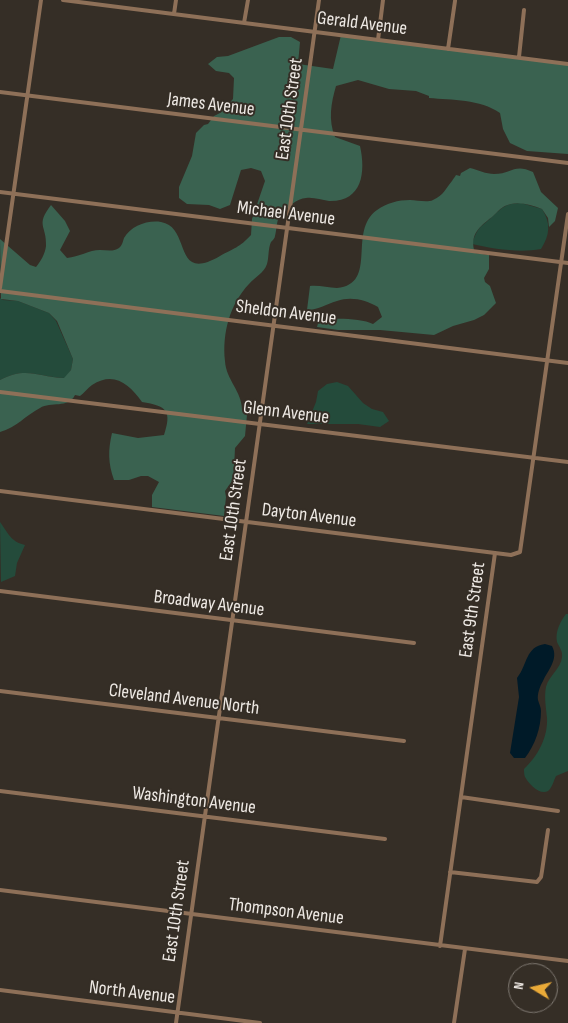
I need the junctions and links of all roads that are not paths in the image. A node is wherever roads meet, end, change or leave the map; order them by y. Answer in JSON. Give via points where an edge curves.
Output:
{"nodes":[{"id":1,"x":40,"y":0,"type":"edge"},
{"id":2,"x":63,"y":0,"type":"edge"},
{"id":3,"x":104,"y":0,"type":"edge"},
{"id":4,"x":176,"y":0,"type":"edge"},
{"id":5,"x":248,"y":0,"type":"edge"},
{"id":6,"x":319,"y":0,"type":"edge"},
{"id":7,"x":383,"y":0,"type":"edge"},
{"id":8,"x":455,"y":1,"type":"edge"},
{"id":9,"x":103,"y":5,"type":"junction"},
{"id":10,"x":524,"y":10,"type":"dead end"},
{"id":11,"x":174,"y":14,"type":"junction"},
{"id":12,"x":244,"y":23,"type":"junction"},
{"id":13,"x":314,"y":32,"type":"junction"},
{"id":14,"x":378,"y":40,"type":"junction"},
{"id":15,"x":448,"y":48,"type":"junction"},
{"id":16,"x":518,"y":57,"type":"junction"},
{"id":17,"x":568,"y":64,"type":"edge"},
{"id":18,"x":0,"y":92,"type":"edge"},
{"id":19,"x":27,"y":95,"type":"junction"},
{"id":20,"x":301,"y":130,"type":"junction"},
{"id":21,"x":568,"y":163,"type":"edge"},
{"id":22,"x":0,"y":192,"type":"edge"},
{"id":23,"x":13,"y":193,"type":"junction"},
{"id":24,"x":568,"y":214,"type":"edge"},
{"id":25,"x":287,"y":228,"type":"junction"},
{"id":26,"x":562,"y":262,"type":"junction"},
{"id":27,"x":568,"y":263,"type":"edge"},
{"id":28,"x":0,"y":290,"type":"edge"},
{"id":29,"x":274,"y":326,"type":"junction"},
{"id":30,"x":548,"y":360,"type":"junction"},
{"id":31,"x":568,"y":363,"type":"edge"},
{"id":32,"x":0,"y":392,"type":"edge"},
{"id":33,"x":260,"y":424,"type":"junction"},
{"id":34,"x":534,"y":458,"type":"junction"},
{"id":35,"x":568,"y":462,"type":"edge"},
{"id":36,"x":0,"y":492,"type":"edge"},
{"id":37,"x":246,"y":522,"type":"junction"},
{"id":38,"x":495,"y":553,"type":"junction"},
{"id":39,"x":0,"y":591,"type":"edge"},
{"id":40,"x":232,"y":620,"type":"junction"},
{"id":41,"x":414,"y":643,"type":"dead end"},
{"id":42,"x":0,"y":691,"type":"edge"},
{"id":43,"x":218,"y":718,"type":"junction"},
{"id":44,"x":404,"y":741,"type":"dead end"},
{"id":45,"x":0,"y":791,"type":"edge"},
{"id":46,"x":461,"y":798,"type":"junction"},
{"id":47,"x":558,"y":811,"type":"dead end"},
{"id":48,"x":204,"y":816,"type":"junction"},
{"id":49,"x":548,"y":830,"type":"dead end"},
{"id":50,"x":385,"y":839,"type":"dead end"},
{"id":51,"x":450,"y":872,"type":"junction"},
{"id":52,"x":0,"y":890,"type":"edge"},
{"id":53,"x":191,"y":914,"type":"junction"},
{"id":54,"x":440,"y":946,"type":"junction"},
{"id":55,"x":465,"y":949,"type":"junction"},
{"id":56,"x":568,"y":961,"type":"edge"},
{"id":57,"x":0,"y":990,"type":"edge"},
{"id":58,"x":177,"y":1013,"type":"junction"},
{"id":59,"x":176,"y":1023,"type":"edge"},
{"id":60,"x":260,"y":1023,"type":"edge"},
{"id":61,"x":454,"y":1023,"type":"edge"}],
"edges":[{"from":1,"to":19,"type":"street"},
{"from":2,"to":9,"type":"street","name":"Gerald Avenue"},
{"from":3,"to":9,"type":"street"},
{"from":4,"to":11,"type":"street"},
{"from":5,"to":12,"type":"street"},
{"from":6,"to":13,"type":"street","name":"East 10th Street"},
{"from":7,"to":14,"type":"street"},
{"from":8,"to":15,"type":"street"},
{"from":9,"to":11,"type":"street","name":"Gerald Avenue"},
{"from":10,"to":16,"type":"street"},
{"from":11,"to":12,"type":"street","name":"Gerald Avenue"},
{"from":12,"to":13,"type":"street","name":"Gerald Avenue"},
{"from":13,"to":14,"type":"street","name":"Gerald Avenue"},
{"from":13,"to":20,"type":"street","name":"East 10th Street"},
{"from":14,"to":15,"type":"street","name":"Gerald Avenue"},
{"from":15,"to":16,"type":"street","name":"Gerald Avenue"},
{"from":16,"to":17,"type":"street","name":"Gerald Avenue"},
{"from":18,"to":19,"type":"street","name":"James Avenue"},
{"from":19,"to":20,"type":"street","name":"James Avenue"},
{"from":19,"to":23,"type":"street"},
{"from":20,"to":21,"type":"street","name":"James Avenue"},
{"from":20,"to":25,"type":"street","name":"East 10th Street"},
{"from":22,"to":23,"type":"street","name":"Michael Avenue"},
{"from":23,"to":25,"type":"street","name":"Michael Avenue"},
{"from":23,"to":28,"type":"street"},
{"from":24,"to":26,"type":"street","name":"East 9th Street"},
{"from":25,"to":26,"type":"street","name":"Michael Avenue"},
{"from":25,"to":29,"type":"street","name":"East 10th Street"},
{"from":26,"to":27,"type":"street","name":"Michael Avenue"},
{"from":26,"to":30,"type":"street","name":"East 9th Street"},
{"from":28,"to":29,"type":"street","name":"Sheldon Avenue"},
{"from":29,"to":30,"type":"street","name":"Sheldon Avenue"},
{"from":29,"to":33,"type":"street","name":"East 10th Street"},
{"from":30,"to":31,"type":"street","name":"Sheldon Avenue"},
{"from":30,"to":34,"type":"street","name":"East 9th Street"},
{"from":32,"to":33,"type":"street","name":"Glenn Avenue"},
{"from":33,"to":34,"type":"street","name":"Glenn Avenue"},
{"from":33,"to":37,"type":"street","name":"East 10th Street"},
{"from":34,"to":35,"type":"street","name":"Glenn Avenue"},
{"from":34,"to":38,"type":"street","name":"East 9th Street","via":[[520,552],[511,555]]},
{"from":36,"to":37,"type":"street","name":"Dayton Avenue"},
{"from":37,"to":38,"type":"street","name":"Dayton Avenue"},
{"from":37,"to":40,"type":"street","name":"East 10th Street"},
{"from":38,"to":46,"type":"street","name":"East 9th Street"},
{"from":39,"to":40,"type":"street","name":"Broadway Avenue"},
{"from":40,"to":41,"type":"street","name":"Broadway Avenue"},
{"from":40,"to":43,"type":"street","name":"East 10th Street"},
{"from":42,"to":43,"type":"street","name":"Cleveland Avenue North"},
{"from":43,"to":44,"type":"street","name":"Cleveland Avenue North"},
{"from":43,"to":48,"type":"street","name":"East 10th Street"},
{"from":45,"to":48,"type":"street","name":"Washington Avenue"},
{"from":46,"to":47,"type":"street"},
{"from":46,"to":51,"type":"street","name":"East 9th Street"},
{"from":48,"to":50,"type":"street","name":"Washington Avenue"},
{"from":48,"to":53,"type":"street","name":"East 10th Street"},
{"from":49,"to":51,"type":"street","via":[[541,877],[537,882]]},
{"from":51,"to":54,"type":"street","name":"East 9th Street"},
{"from":52,"to":53,"type":"street","name":"Thompson Avenue"},
{"from":53,"to":54,"type":"street","name":"Thompson Avenue"},
{"from":53,"to":58,"type":"street","name":"East 10th Street"},
{"from":54,"to":55,"type":"street","name":"Thompson Avenue"},
{"from":55,"to":56,"type":"street","name":"Thompson Avenue"},
{"from":55,"to":61,"type":"street"},
{"from":57,"to":58,"type":"street","name":"North Avenue"},
{"from":58,"to":59,"type":"street","name":"East 10th Street"},
{"from":58,"to":60,"type":"street","name":"North Avenue"}]}
